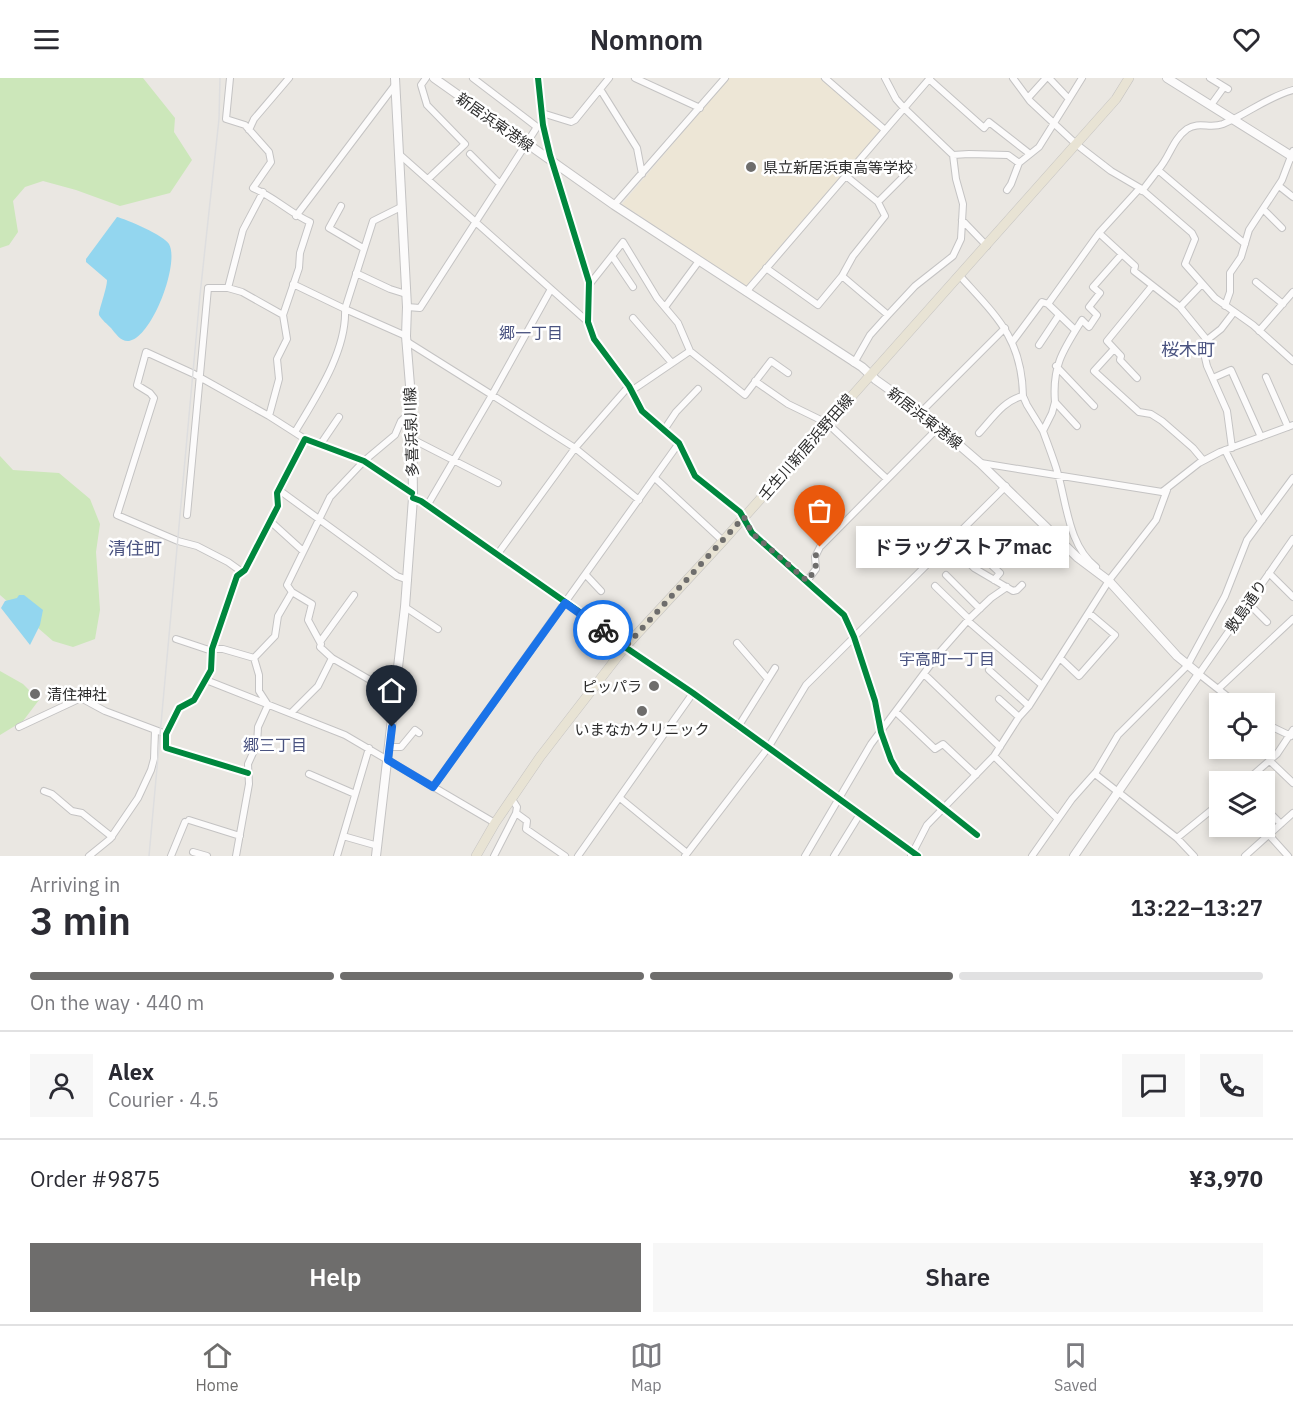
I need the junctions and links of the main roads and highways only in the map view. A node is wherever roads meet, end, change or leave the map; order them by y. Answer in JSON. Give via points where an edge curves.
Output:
{"nodes":[{"id":1,"x":432,"y":78,"type":"edge"},
{"id":2,"x":1129,"y":78,"type":"edge"},
{"id":3,"x":1167,"y":78,"type":"edge"},
{"id":4,"x":395,"y":81,"type":"edge"},
{"id":5,"x":1178,"y":81,"type":"edge"},
{"id":6,"x":1292,"y":155,"type":"edge"},
{"id":7,"x":870,"y":374,"type":"junction"},
{"id":8,"x":376,"y":856,"type":"edge"},
{"id":9,"x":476,"y":856,"type":"edge"},
{"id":10,"x":1074,"y":856,"type":"edge"}],
"edges":[{"from":1,"to":7,"type":"main road","name":"新居浜東港線","via":[[614,205]]},
{"from":2,"to":7,"type":"main road","name":"壬生川新居浜野田線","via":[[1116,99]]},
{"from":3,"to":5,"type":"main road"},
{"from":4,"to":8,"type":"main road","name":"多喜浜泉川線","via":[[413,496],[408,580]]},
{"from":5,"to":6,"type":"main road"},
{"from":7,"to":9,"type":"main road","name":"壬生川新居浜野田線","via":[[625,647],[571,716]]},
{"from":7,"to":10,"type":"main road","name":"新居浜東港線","via":[[939,427],[1077,556],[1110,580],[1187,666],[1199,674]]}]}
